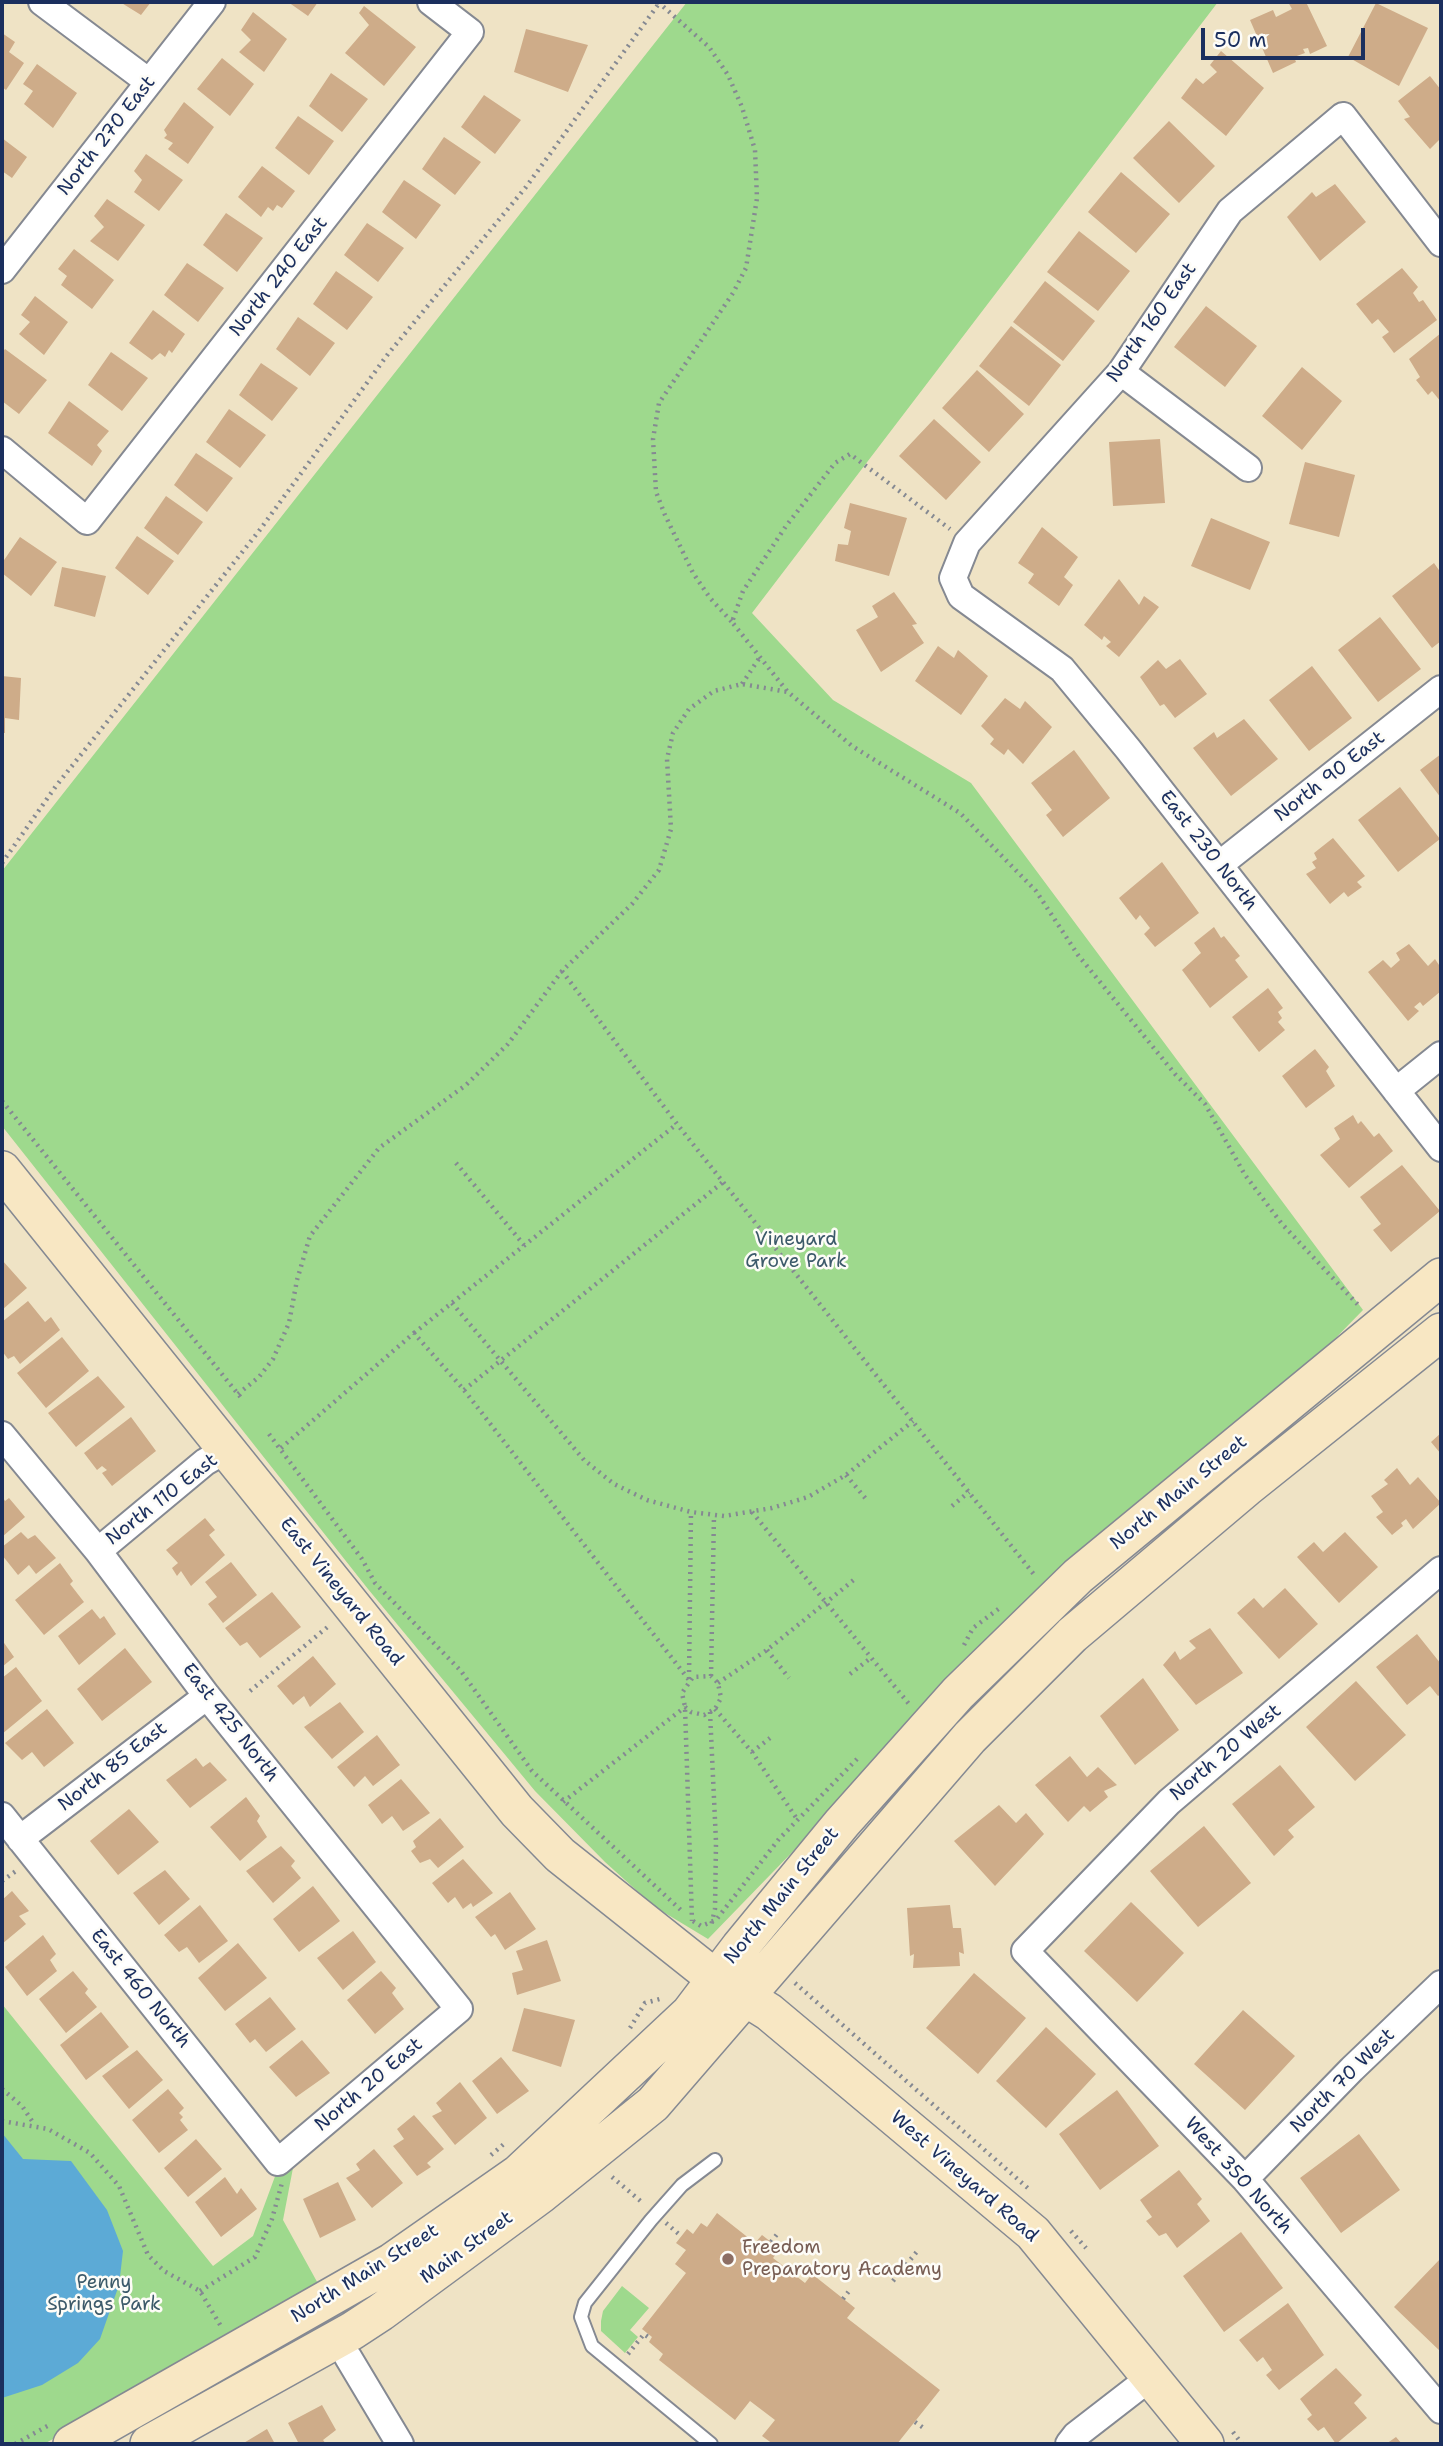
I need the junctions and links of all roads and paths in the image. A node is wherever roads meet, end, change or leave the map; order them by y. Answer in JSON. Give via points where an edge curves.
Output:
{"nodes":[{"id":1,"x":42,"y":2,"type":"edge"},
{"id":2,"x":212,"y":2,"type":"edge"},
{"id":3,"x":430,"y":2,"type":"edge"},
{"id":4,"x":659,"y":2,"type":"edge"},
{"id":5,"x":149,"y":82,"type":"junction"},
{"id":6,"x":1441,"y":243,"type":"edge"},
{"id":7,"x":2,"y":270,"type":"edge"},
{"id":8,"x":1121,"y":372,"type":"junction"},
{"id":9,"x":2,"y":450,"type":"edge"},
{"id":10,"x":1248,"y":468,"type":"dead end"},
{"id":11,"x":942,"y":522,"type":"dead end"},
{"id":12,"x":953,"y":578,"type":"joint"},
{"id":13,"x":732,"y":622,"type":"junction"},
{"id":14,"x":760,"y":657,"type":"junction"},
{"id":15,"x":742,"y":684,"type":"junction"},
{"id":16,"x":1441,"y":689,"type":"edge"},
{"id":17,"x":788,"y":692,"type":"junction"},
{"id":18,"x":2,"y":863,"type":"edge"},
{"id":19,"x":1219,"y":865,"type":"junction"},
{"id":20,"x":562,"y":971,"type":"junction"},
{"id":21,"x":1441,"y":1055,"type":"edge"},
{"id":22,"x":1396,"y":1091,"type":"junction"},
{"id":23,"x":2,"y":1101,"type":"edge"},
{"id":24,"x":677,"y":1124,"type":"junction"},
{"id":25,"x":1441,"y":1148,"type":"edge"},
{"id":26,"x":456,"y":1163,"type":"dead end"},
{"id":27,"x":2,"y":1170,"type":"edge"},
{"id":28,"x":723,"y":1182,"type":"junction"},
{"id":29,"x":524,"y":1245,"type":"junction"},
{"id":30,"x":1441,"y":1277,"type":"edge"},
{"id":31,"x":452,"y":1303,"type":"junction"},
{"id":32,"x":1363,"y":1310,"type":"dead end"},
{"id":33,"x":1441,"y":1332,"type":"edge"},
{"id":34,"x":414,"y":1333,"type":"junction"},
{"id":35,"x":499,"y":1359,"type":"junction"},
{"id":36,"x":464,"y":1390,"type":"junction"},
{"id":37,"x":913,"y":1421,"type":"junction"},
{"id":38,"x":269,"y":1434,"type":"dead end"},
{"id":39,"x":2,"y":1435,"type":"edge"},
{"id":40,"x":281,"y":1448,"type":"junction"},
{"id":41,"x":226,"y":1450,"type":"junction"},
{"id":42,"x":846,"y":1475,"type":"junction"},
{"id":43,"x":969,"y":1492,"type":"junction"},
{"id":44,"x":866,"y":1499,"type":"dead end"},
{"id":45,"x":952,"y":1506,"type":"dead end"},
{"id":46,"x":751,"y":1511,"type":"junction"},
{"id":47,"x":691,"y":1512,"type":"junction"},
{"id":48,"x":714,"y":1515,"type":"junction"},
{"id":49,"x":98,"y":1551,"type":"junction"},
{"id":50,"x":1441,"y":1570,"type":"edge"},
{"id":51,"x":1037,"y":1577,"type":"dead end"},
{"id":52,"x":855,"y":1579,"type":"dead end"},
{"id":53,"x":828,"y":1602,"type":"junction"},
{"id":54,"x":330,"y":1625,"type":"dead end"},
{"id":55,"x":767,"y":1650,"type":"junction"},
{"id":56,"x":872,"y":1657,"type":"junction"},
{"id":57,"x":850,"y":1674,"type":"dead end"},
{"id":58,"x":711,"y":1676,"type":"junction"},
{"id":59,"x":789,"y":1678,"type":"dead end"},
{"id":60,"x":689,"y":1680,"type":"junction"},
{"id":61,"x":718,"y":1683,"type":"junction"},
{"id":62,"x":250,"y":1691,"type":"dead end"},
{"id":63,"x":207,"y":1696,"type":"junction"},
{"id":64,"x":909,"y":1704,"type":"dead end"},
{"id":65,"x":685,"y":1707,"type":"junction"},
{"id":66,"x":713,"y":1711,"type":"junction"},
{"id":67,"x":770,"y":1738,"type":"dead end"},
{"id":68,"x":752,"y":1752,"type":"junction"},
{"id":69,"x":563,"y":1802,"type":"junction"},
{"id":70,"x":2,"y":1816,"type":"edge"},
{"id":71,"x":797,"y":1819,"type":"dead end"},
{"id":72,"x":20,"y":1839,"type":"junction"},
{"id":73,"x":17,"y":1870,"type":"dead end"},
{"id":74,"x":2,"y":1881,"type":"edge"},
{"id":75,"x":692,"y":1921,"type":"junction"},
{"id":76,"x":1025,"y":1951,"type":"joint"},
{"id":77,"x":1441,"y":1984,"type":"edge"},
{"id":78,"x":730,"y":1988,"type":"junction"},
{"id":79,"x":660,"y":1998,"type":"dead end"},
{"id":80,"x":460,"y":2009,"type":"joint"},
{"id":81,"x":628,"y":2032,"type":"dead end"},
{"id":82,"x":2,"y":2090,"type":"edge"},
{"id":83,"x":2,"y":2121,"type":"edge"},
{"id":84,"x":34,"y":2124,"type":"junction"},
{"id":85,"x":516,"y":2134,"type":"dead end"},
{"id":86,"x":486,"y":2159,"type":"dead end"},
{"id":87,"x":715,"y":2160,"type":"dead end"},
{"id":88,"x":280,"y":2170,"type":"junction"},
{"id":89,"x":612,"y":2177,"type":"dead end"},
{"id":90,"x":1245,"y":2179,"type":"junction"},
{"id":91,"x":647,"y":2207,"type":"dead end"},
{"id":92,"x":666,"y":2223,"type":"dead end"},
{"id":93,"x":778,"y":2233,"type":"dead end"},
{"id":94,"x":681,"y":2236,"type":"dead end"},
{"id":95,"x":771,"y":2242,"type":"dead end"},
{"id":96,"x":919,"y":2249,"type":"dead end"},
{"id":97,"x":893,"y":2281,"type":"dead end"},
{"id":98,"x":200,"y":2291,"type":"junction"},
{"id":99,"x":849,"y":2291,"type":"dead end"},
{"id":100,"x":843,"y":2299,"type":"dead end"},
{"id":101,"x":233,"y":2322,"type":"dead end"},
{"id":102,"x":222,"y":2328,"type":"junction"},
{"id":103,"x":212,"y":2333,"type":"dead end"},
{"id":104,"x":651,"y":2339,"type":"dead end"},
{"id":105,"x":350,"y":2344,"type":"junction"},
{"id":106,"x":625,"y":2357,"type":"dead end"},
{"id":107,"x":1151,"y":2377,"type":"junction"},
{"id":108,"x":1441,"y":2410,"type":"edge"},
{"id":109,"x":915,"y":2422,"type":"dead end"},
{"id":110,"x":925,"y":2429,"type":"dead end"},
{"id":111,"x":65,"y":2432,"type":"edge"},
{"id":112,"x":15,"y":2444,"type":"edge"},
{"id":113,"x":149,"y":2444,"type":"edge"},
{"id":114,"x":400,"y":2444,"type":"edge"},
{"id":115,"x":711,"y":2444,"type":"edge"},
{"id":116,"x":1069,"y":2444,"type":"edge"},
{"id":117,"x":1205,"y":2444,"type":"edge"}],
"edges":[{"from":1,"to":5,"type":"street"},
{"from":2,"to":5,"type":"street","name":"North 270 East"},
{"from":3,"to":9,"type":"street","name":"North 240 East","via":[[470,32],[87,521]]},
{"from":4,"to":13,"type":"path","via":[[709,47],[728,75],[755,150],[757,198],[746,268],[659,403],[653,439],[656,492],[665,515],[693,573]]},
{"from":4,"to":18,"type":"path","via":[[526,187],[388,354],[259,531],[56,786]]},
{"from":5,"to":7,"type":"street","name":"North 270 East"},
{"from":6,"to":8,"type":"street","name":"North 160 East","via":[[1343,116],[1230,211]]},
{"from":8,"to":10,"type":"street"},
{"from":8,"to":12,"type":"street","name":"North 160 East","via":[[967,544]]},
{"from":11,"to":13,"type":"path","via":[[850,454],[835,463],[786,526],[743,591]]},
{"from":12,"to":19,"type":"street","name":"East 230 North","via":[[961,596],[1062,669]]},
{"from":13,"to":14,"type":"path"},
{"from":14,"to":15,"type":"path"},
{"from":14,"to":17,"type":"path"},
{"from":15,"to":17,"type":"path"},
{"from":15,"to":20,"type":"path","via":[[714,691],[689,709],[673,733],[667,759],[671,829],[659,870],[632,904]]},
{"from":16,"to":19,"type":"street","name":"North 90 East"},
{"from":17,"to":32,"type":"path","via":[[852,746],[960,813],[1036,891],[1078,955],[1205,1104],[1245,1175],[1282,1224]]},
{"from":19,"to":22,"type":"street","name":"East 230 North"},
{"from":20,"to":23,"type":"path","via":[[508,1044],[466,1084],[379,1148],[310,1236],[289,1323],[273,1359],[240,1396]]},
{"from":20,"to":24,"type":"path"},
{"from":21,"to":22,"type":"street"},
{"from":22,"to":25,"type":"street","name":"East 230 North"},
{"from":24,"to":28,"type":"path"},
{"from":24,"to":29,"type":"path"},
{"from":26,"to":29,"type":"path"},
{"from":27,"to":41,"type":"main road","name":"East Vineyard Road"},
{"from":28,"to":35,"type":"path"},
{"from":28,"to":37,"type":"path"},
{"from":29,"to":31,"type":"path"},
{"from":30,"to":78,"type":"main road","name":"North Main Street","via":[[1058,1596],[958,1693],[887,1773]]},
{"from":31,"to":34,"type":"path"},
{"from":31,"to":35,"type":"path"},
{"from":33,"to":78,"type":"main road","name":"North Main Street","via":[[1246,1488],[1073,1635]]},
{"from":34,"to":36,"type":"path"},
{"from":34,"to":40,"type":"path"},
{"from":35,"to":36,"type":"path"},
{"from":35,"to":47,"type":"path","via":[[584,1460],[636,1494]]},
{"from":36,"to":60,"type":"path"},
{"from":37,"to":42,"type":"path"},
{"from":37,"to":43,"type":"path"},
{"from":38,"to":40,"type":"path"},
{"from":39,"to":49,"type":"street","name":"East 425 North"},
{"from":40,"to":69,"type":"path","via":[[375,1583],[461,1671],[532,1771]]},
{"from":41,"to":49,"type":"street","name":"North 110 East","via":[[205,1462]]},
{"from":41,"to":78,"type":"main road","name":"East Vineyard Road","via":[[517,1811],[560,1855]]},
{"from":42,"to":44,"type":"path"},
{"from":42,"to":46,"type":"path","via":[[807,1497]]},
{"from":43,"to":45,"type":"path"},
{"from":43,"to":51,"type":"path"},
{"from":46,"to":48,"type":"path"},
{"from":46,"to":53,"type":"path"},
{"from":47,"to":48,"type":"path"},
{"from":47,"to":60,"type":"path"},
{"from":48,"to":58,"type":"path"},
{"from":49,"to":63,"type":"street","name":"East 425 North"},
{"from":50,"to":76,"type":"street","name":"North 20 West","via":[[1168,1802]]},
{"from":52,"to":53,"type":"path"},
{"from":53,"to":55,"type":"path"},
{"from":53,"to":56,"type":"path"},
{"from":54,"to":62,"type":"path"},
{"from":55,"to":59,"type":"path"},
{"from":55,"to":61,"type":"path"},
{"from":56,"to":57,"type":"path"},
{"from":56,"to":64,"type":"path"},
{"from":58,"to":60,"type":"path"},
{"from":58,"to":61,"type":"path"},
{"from":60,"to":65,"type":"path","via":[[682,1693]]},
{"from":61,"to":66,"type":"path","via":[[721,1698]]},
{"from":63,"to":72,"type":"street","name":"North 85 East"},
{"from":63,"to":80,"type":"street","name":"East 425 North"},
{"from":65,"to":66,"type":"path","via":[[698,1714]]},
{"from":65,"to":69,"type":"path"},
{"from":65,"to":75,"type":"path"},
{"from":66,"to":68,"type":"path"},
{"from":66,"to":75,"type":"path","via":[[715,1909],[713,1923],[701,1926]]},
{"from":67,"to":68,"type":"path"},
{"from":68,"to":71,"type":"path"},
{"from":69,"to":75,"type":"path"},
{"from":70,"to":72,"type":"street","name":"East 460 North"},
{"from":72,"to":88,"type":"street","name":"East 460 North"},
{"from":73,"to":74,"type":"path"},
{"from":76,"to":90,"type":"street","name":"West 350 North"},
{"from":77,"to":90,"type":"street","name":"North 70 West"},
{"from":78,"to":105,"type":"main road","name":"Main Street","via":[[653,2104]]},
{"from":78,"to":107,"type":"main road","name":"West Vineyard Road","via":[[769,2012],[1033,2233]]},
{"from":78,"to":111,"type":"main road","name":"North Main Street","via":[[690,2013],[519,2174],[393,2262]]},
{"from":79,"to":81,"type":"path","via":[[645,2003]]},
{"from":80,"to":88,"type":"street","name":"North 20 East"},
{"from":82,"to":84,"type":"path","via":[[22,2106]]},
{"from":83,"to":84,"type":"path"},
{"from":84,"to":98,"type":"path","via":[[70,2140],[106,2169],[128,2202],[148,2255],[164,2271]]},
{"from":85,"to":86,"type":"path"},
{"from":87,"to":115,"type":"lane","via":[[682,2185],[651,2220],[585,2302],[581,2317],[592,2346]]},
{"from":88,"to":98,"type":"path","via":[[272,2219],[255,2257]]},
{"from":89,"to":91,"type":"path"},
{"from":90,"to":108,"type":"street","name":"West 350 North"},
{"from":92,"to":94,"type":"path"},
{"from":93,"to":95,"type":"path"},
{"from":96,"to":97,"type":"path"},
{"from":98,"to":102,"type":"path"},
{"from":99,"to":100,"type":"path"},
{"from":101,"to":102,"type":"path"},
{"from":102,"to":103,"type":"path"},
{"from":104,"to":106,"type":"path","via":[[645,2334]]},
{"from":105,"to":113,"type":"main road","name":"Main Street"},
{"from":105,"to":114,"type":"street"},
{"from":107,"to":116,"type":"street"},
{"from":107,"to":117,"type":"main road","name":"West Vineyard Road"},
{"from":109,"to":110,"type":"path"},
{"from":111,"to":112,"type":"path"}]}
